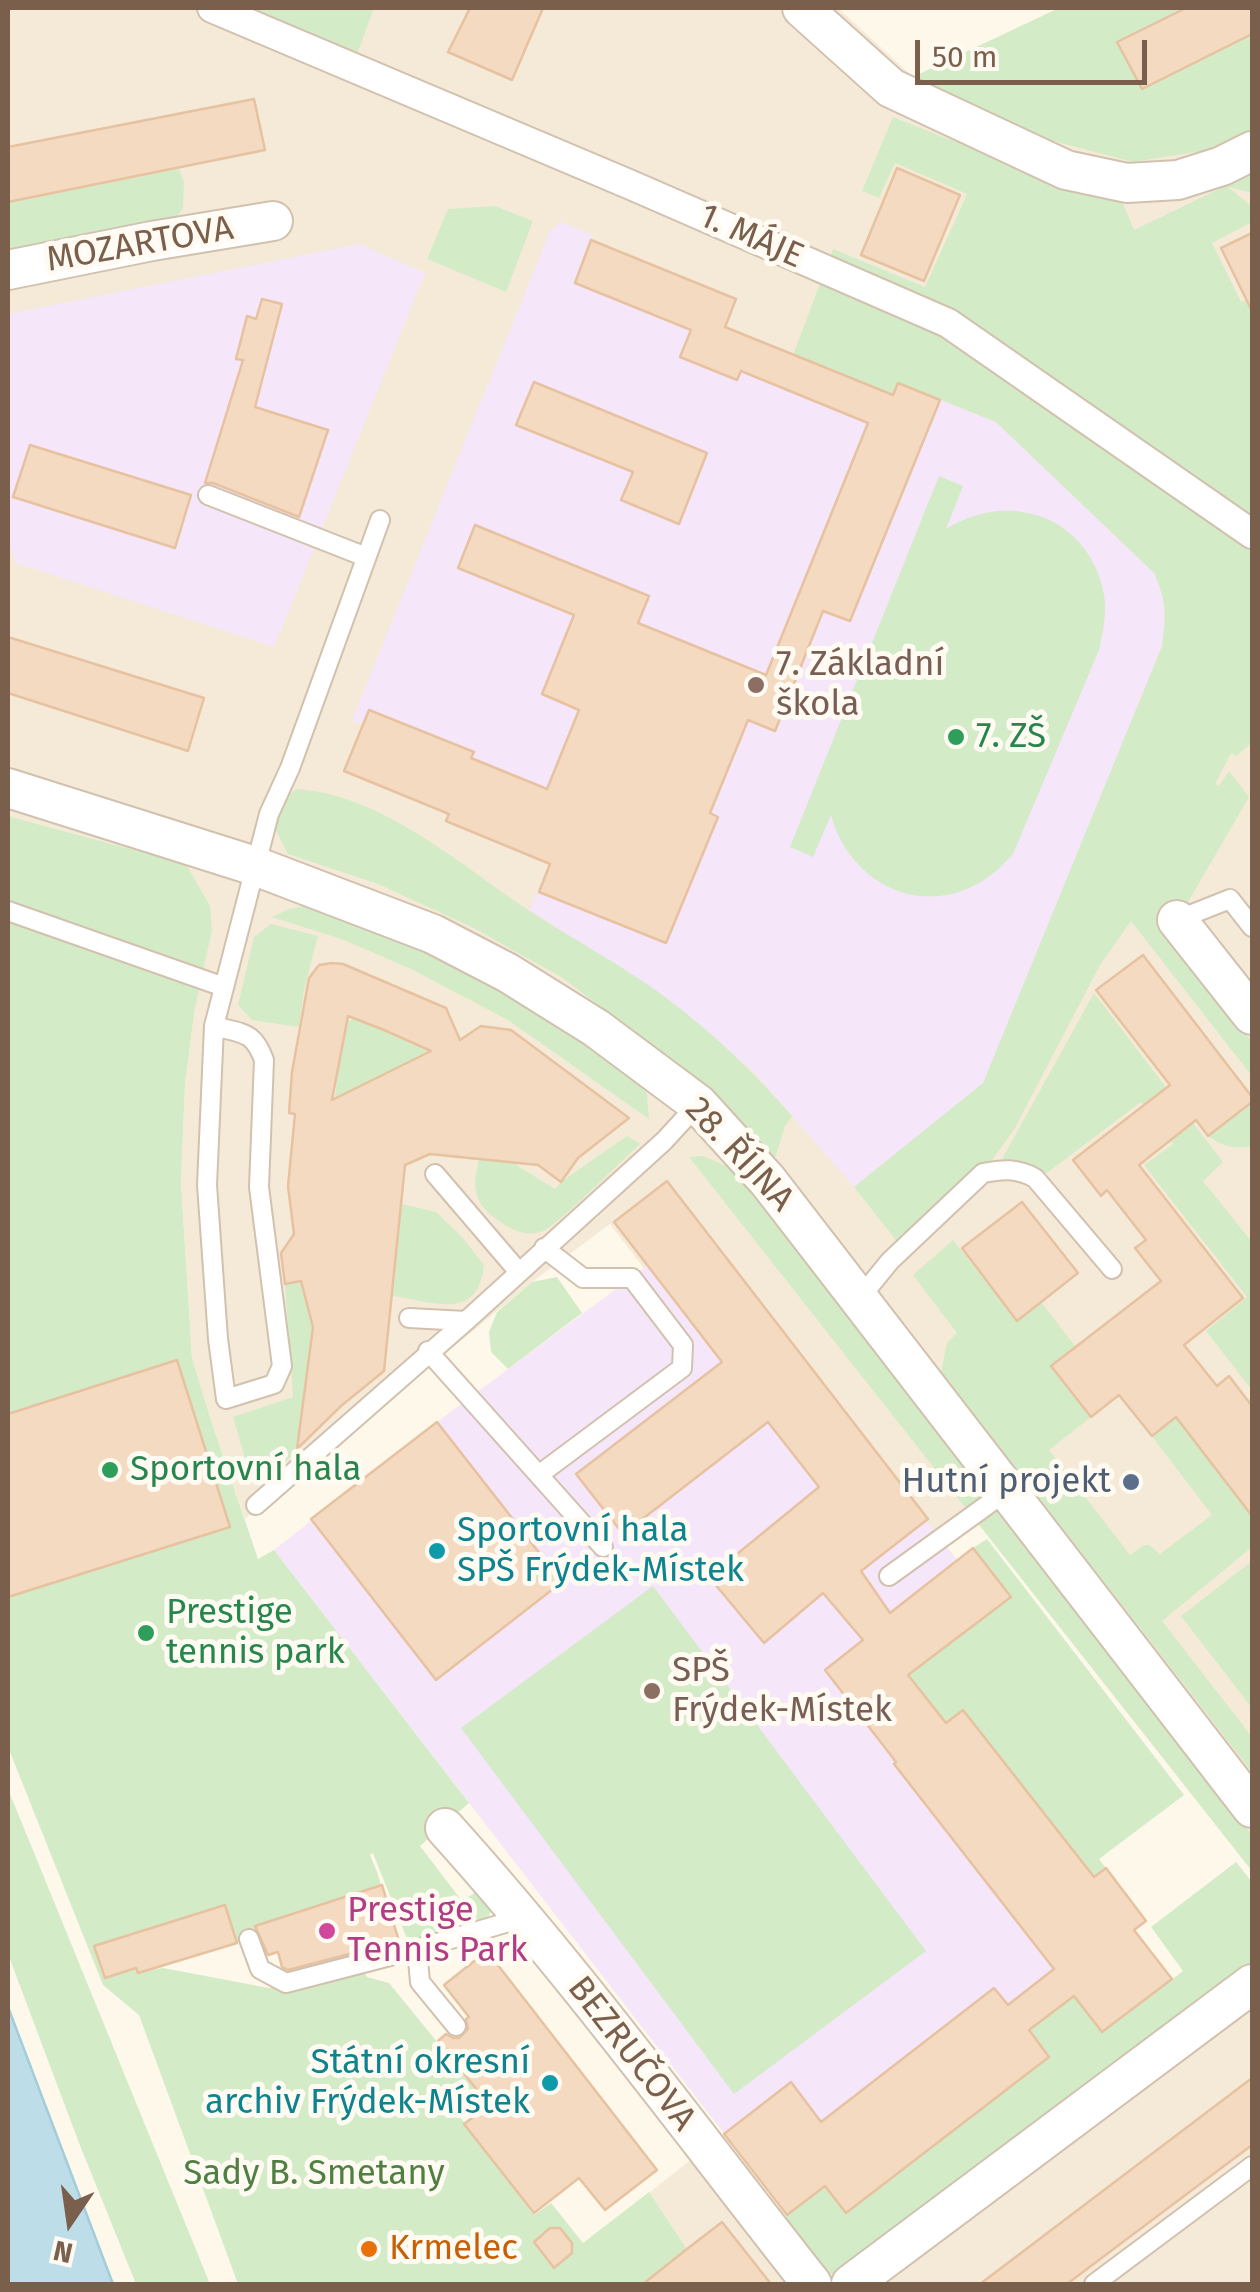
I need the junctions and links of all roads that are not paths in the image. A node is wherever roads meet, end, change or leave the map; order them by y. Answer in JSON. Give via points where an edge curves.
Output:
{"nodes":[{"id":1,"x":212,"y":8,"type":"edge"},
{"id":2,"x":802,"y":8,"type":"edge"},
{"id":3,"x":1252,"y":151,"type":"edge"},
{"id":4,"x":273,"y":221,"type":"dead end"},
{"id":5,"x":8,"y":270,"type":"edge"},
{"id":6,"x":208,"y":495,"type":"dead end"},
{"id":7,"x":380,"y":520,"type":"dead end"},
{"id":8,"x":1252,"y":534,"type":"edge"},
{"id":9,"x":366,"y":556,"type":"junction"},
{"id":10,"x":8,"y":788,"type":"edge"},
{"id":11,"x":255,"y":866,"type":"junction"},
{"id":12,"x":8,"y":911,"type":"edge"},
{"id":13,"x":1177,"y":920,"type":"joint"},
{"id":14,"x":1252,"y":927,"type":"edge"},
{"id":15,"x":224,"y":987,"type":"junction"},
{"id":16,"x":1252,"y":1015,"type":"edge"},
{"id":17,"x":214,"y":1026,"type":"junction"},
{"id":18,"x":698,"y":1104,"type":"junction"},
{"id":19,"x":435,"y":1174,"type":"dead end"},
{"id":20,"x":544,"y":1248,"type":"junction"},
{"id":21,"x":1112,"y":1269,"type":"dead end"},
{"id":22,"x":518,"y":1271,"type":"junction"},
{"id":23,"x":859,"y":1300,"type":"junction"},
{"id":24,"x":410,"y":1318,"type":"dead end"},
{"id":25,"x":466,"y":1321,"type":"junction"},
{"id":26,"x":428,"y":1352,"type":"junction"},
{"id":27,"x":540,"y":1474,"type":"junction"},
{"id":28,"x":1008,"y":1490,"type":"junction"},
{"id":29,"x":256,"y":1504,"type":"dead end"},
{"id":30,"x":603,"y":1547,"type":"dead end"},
{"id":31,"x":889,"y":1576,"type":"dead end"},
{"id":32,"x":1252,"y":1808,"type":"edge"},
{"id":33,"x":445,"y":1828,"type":"dead end"},
{"id":34,"x":522,"y":1918,"type":"junction"},
{"id":35,"x":249,"y":1939,"type":"dead end"},
{"id":36,"x":417,"y":1949,"type":"junction"},
{"id":37,"x":1252,"y":1984,"type":"edge"},
{"id":38,"x":456,"y":2026,"type":"dead end"},
{"id":39,"x":1252,"y":2166,"type":"edge"},
{"id":40,"x":812,"y":2284,"type":"edge"},
{"id":41,"x":852,"y":2284,"type":"edge"},
{"id":42,"x":1094,"y":2284,"type":"edge"}],
"edges":[{"from":1,"to":8,"type":"street","name":"1. MÁJE","via":[[948,323]]},
{"from":2,"to":3,"type":"street","via":[[891,88],[1066,170],[1127,183],[1178,180]]},
{"from":4,"to":5,"type":"street","name":"MOZARTOVA"},
{"from":6,"to":9,"type":"lane"},
{"from":7,"to":9,"type":"lane"},
{"from":9,"to":11,"type":"lane"},
{"from":10,"to":11,"type":"street","name":"28. ŘÍJNA"},
{"from":11,"to":15,"type":"lane"},
{"from":11,"to":18,"type":"street","name":"28. ŘÍJNA","via":[[433,934],[508,974],[596,1028]]},
{"from":12,"to":15,"type":"lane"},
{"from":13,"to":14,"type":"lane","via":[[1230,900]]},
{"from":13,"to":16,"type":"street"},
{"from":15,"to":17,"type":"lane"},
{"from":17,"to":17,"type":"lane","via":[[207,1184],[226,1399],[274,1384],[282,1366],[259,1187],[264,1060],[258,1043],[244,1033]]},
{"from":18,"to":20,"type":"lane"},
{"from":18,"to":23,"type":"street","name":"28. ŘÍJNA","via":[[768,1181]]},
{"from":19,"to":22,"type":"lane"},
{"from":20,"to":22,"type":"lane"},
{"from":20,"to":27,"type":"lane","via":[[582,1278],[632,1278],[683,1345],[682,1368]]},
{"from":21,"to":23,"type":"lane","via":[[1035,1178],[999,1170],[970,1186]]},
{"from":22,"to":25,"type":"lane"},
{"from":23,"to":28,"type":"street","name":"28. ŘÍJNA"},
{"from":24,"to":25,"type":"lane"},
{"from":25,"to":26,"type":"lane"},
{"from":26,"to":27,"type":"lane"},
{"from":26,"to":29,"type":"lane"},
{"from":27,"to":30,"type":"lane"},
{"from":28,"to":31,"type":"lane"},
{"from":28,"to":32,"type":"street","name":"28. ŘÍJNA"},
{"from":33,"to":34,"type":"street","name":"BEZRUČOVA"},
{"from":34,"to":36,"type":"lane"},
{"from":34,"to":40,"type":"street","name":"BEZRUČOVA"},
{"from":35,"to":36,"type":"lane","via":[[260,1969],[286,1983]]},
{"from":36,"to":38,"type":"lane","via":[[420,1982]]},
{"from":37,"to":41,"type":"street"},
{"from":39,"to":42,"type":"lane"}]}
